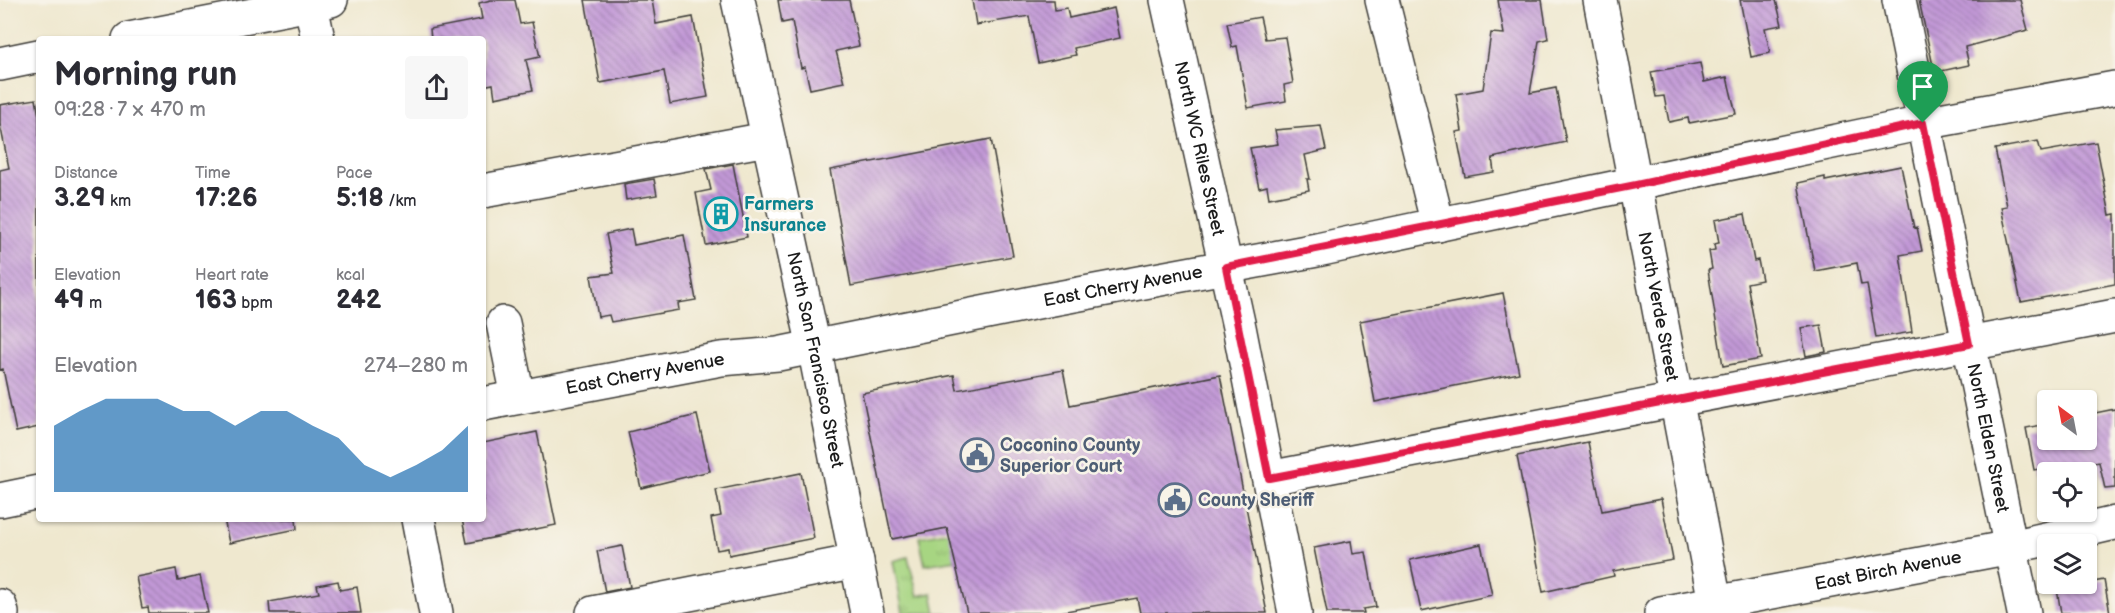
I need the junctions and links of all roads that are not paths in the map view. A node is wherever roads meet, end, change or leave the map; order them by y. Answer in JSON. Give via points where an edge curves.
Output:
{"nodes":[{"id":1,"x":738,"y":0,"type":"edge"},
{"id":2,"x":1167,"y":0,"type":"edge"},
{"id":3,"x":1382,"y":0,"type":"edge"},
{"id":4,"x":1600,"y":0,"type":"edge"},
{"id":5,"x":1899,"y":0,"type":"edge"},
{"id":6,"x":317,"y":1,"type":"edge"},
{"id":7,"x":144,"y":36,"type":"edge"},
{"id":8,"x":318,"y":36,"type":"edge"},
{"id":9,"x":36,"y":57,"type":"edge"},
{"id":10,"x":0,"y":64,"type":"edge"},
{"id":11,"x":2115,"y":88,"type":"edge"},
{"id":12,"x":1923,"y":123,"type":"junction"},
{"id":13,"x":767,"y":139,"type":"junction"},
{"id":14,"x":1636,"y":185,"type":"junction"},
{"id":15,"x":486,"y":190,"type":"edge"},
{"id":16,"x":1438,"y":225,"type":"junction"},
{"id":17,"x":1226,"y":267,"type":"junction"},
{"id":18,"x":2115,"y":316,"type":"edge"},
{"id":19,"x":503,"y":323,"type":"dead end"},
{"id":20,"x":1969,"y":344,"type":"junction"},
{"id":21,"x":813,"y":347,"type":"junction"},
{"id":22,"x":518,"y":397,"type":"junction"},
{"id":23,"x":1676,"y":400,"type":"junction"},
{"id":24,"x":486,"y":403,"type":"edge"},
{"id":25,"x":1269,"y":478,"type":"junction"},
{"id":26,"x":36,"y":493,"type":"edge"},
{"id":27,"x":0,"y":500,"type":"edge"},
{"id":28,"x":419,"y":522,"type":"edge"},
{"id":29,"x":2115,"y":523,"type":"edge"},
{"id":30,"x":2011,"y":547,"type":"junction"},
{"id":31,"x":857,"y":561,"type":"junction"},
{"id":32,"x":0,"y":606,"type":"edge"},
{"id":33,"x":1716,"y":608,"type":"edge"},
{"id":34,"x":2,"y":613,"type":"edge"},
{"id":35,"x":436,"y":613,"type":"edge"},
{"id":36,"x":593,"y":613,"type":"edge"},
{"id":37,"x":867,"y":613,"type":"edge"},
{"id":38,"x":1295,"y":613,"type":"edge"},
{"id":39,"x":1661,"y":613,"type":"edge"},
{"id":40,"x":2024,"y":613,"type":"edge"}],
"edges":[{"from":1,"to":13,"type":"street","name":"North San Francisco Street"},
{"from":2,"to":17,"type":"street","name":"North WC Riles Street"},
{"from":3,"to":16,"type":"street"},
{"from":4,"to":14,"type":"street","name":"North Verde Street"},
{"from":5,"to":12,"type":"street","name":"North Elden Street"},
{"from":6,"to":7,"type":"street"},
{"from":6,"to":8,"type":"street"},
{"from":9,"to":10,"type":"street"},
{"from":11,"to":12,"type":"street","name":"East Cherry Avenue"},
{"from":12,"to":14,"type":"street","name":"East Cherry Avenue"},
{"from":12,"to":20,"type":"street","name":"North Elden Street"},
{"from":13,"to":15,"type":"street"},
{"from":13,"to":21,"type":"street","name":"North San Francisco Street"},
{"from":14,"to":16,"type":"street","name":"East Cherry Avenue"},
{"from":14,"to":23,"type":"street","name":"North Verde Street"},
{"from":16,"to":17,"type":"street","name":"East Cherry Avenue"},
{"from":17,"to":21,"type":"street","name":"East Cherry Avenue"},
{"from":17,"to":25,"type":"street","name":"North WC Riles Street"},
{"from":18,"to":20,"type":"street"},
{"from":19,"to":22,"type":"street"},
{"from":20,"to":23,"type":"street"},
{"from":20,"to":30,"type":"street","name":"North Elden Street"},
{"from":21,"to":22,"type":"street","name":"East Cherry Avenue","via":[[721,359]]},
{"from":21,"to":31,"type":"street","name":"North San Francisco Street"},
{"from":22,"to":24,"type":"street","name":"East Cherry Avenue"},
{"from":23,"to":25,"type":"street"},
{"from":23,"to":33,"type":"street","name":"North Verde Street"},
{"from":25,"to":38,"type":"street","name":"North WC Riles Street"},
{"from":26,"to":27,"type":"street"},
{"from":28,"to":35,"type":"street"},
{"from":29,"to":30,"type":"street","name":"East Birch Avenue"},
{"from":30,"to":33,"type":"street","name":"East Birch Avenue"},
{"from":30,"to":40,"type":"street","name":"North Elden Street"},
{"from":31,"to":36,"type":"street"},
{"from":31,"to":37,"type":"street","name":"North San Francisco Street"},
{"from":32,"to":34,"type":"street"},
{"from":33,"to":39,"type":"street","name":"East Birch Avenue"}]}
